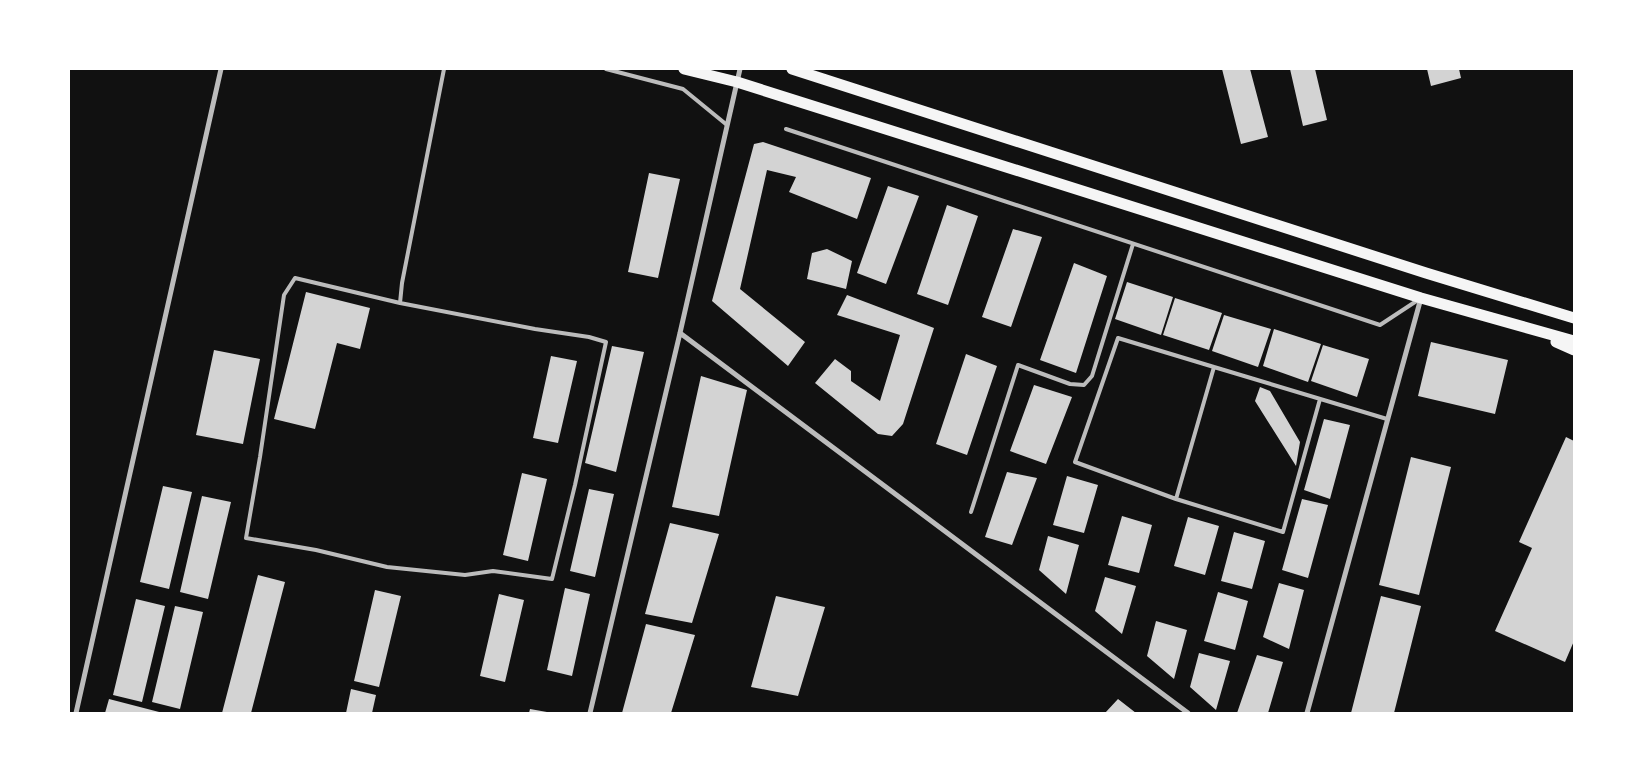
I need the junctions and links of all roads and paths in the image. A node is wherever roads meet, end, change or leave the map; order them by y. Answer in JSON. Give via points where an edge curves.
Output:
{"nodes":[{"id":1,"x":221,"y":69,"type":"edge"},
{"id":2,"x":444,"y":69,"type":"edge"},
{"id":3,"x":606,"y":69,"type":"edge"},
{"id":4,"x":684,"y":69,"type":"edge"},
{"id":5,"x":740,"y":69,"type":"edge"},
{"id":6,"x":792,"y":69,"type":"edge"},
{"id":7,"x":737,"y":82,"type":"junction"},
{"id":8,"x":727,"y":125,"type":"junction"},
{"id":9,"x":786,"y":129,"type":"dead end"},
{"id":10,"x":1133,"y":244,"type":"junction"},
{"id":11,"x":1421,"y":298,"type":"junction"},
{"id":12,"x":400,"y":304,"type":"junction"},
{"id":13,"x":1574,"y":318,"type":"edge"},
{"id":14,"x":1513,"y":324,"type":"junction"},
{"id":15,"x":680,"y":333,"type":"junction"},
{"id":16,"x":1574,"y":341,"type":"edge"},
{"id":17,"x":1574,"y":350,"type":"edge"},
{"id":18,"x":1214,"y":367,"type":"junction"},
{"id":19,"x":1320,"y":399,"type":"junction"},
{"id":20,"x":1388,"y":419,"type":"junction"},
{"id":21,"x":1176,"y":499,"type":"junction"},
{"id":22,"x":971,"y":512,"type":"dead end"},
{"id":23,"x":76,"y":713,"type":"edge"},
{"id":24,"x":590,"y":713,"type":"edge"},
{"id":25,"x":1188,"y":713,"type":"edge"},
{"id":26,"x":1307,"y":713,"type":"edge"}],
"edges":[{"from":1,"to":23,"type":"street"},
{"from":2,"to":12,"type":"lane"},
{"from":3,"to":8,"type":"lane","via":[[683,89]]},
{"from":4,"to":7,"type":"main road"},
{"from":5,"to":7,"type":"street"},
{"from":6,"to":13,"type":"main road"},
{"from":7,"to":8,"type":"street"},
{"from":7,"to":11,"type":"main road"},
{"from":8,"to":15,"type":"street"},
{"from":9,"to":10,"type":"lane"},
{"from":10,"to":11,"type":"lane","via":[[1380,325]]},
{"from":10,"to":22,"type":"lane","via":[[1092,376],[1084,385],[1070,384],[1018,364]]},
{"from":11,"to":14,"type":"main road"},
{"from":11,"to":20,"type":"street"},
{"from":12,"to":12,"type":"lane","via":[[606,342],[552,579],[493,571],[465,575],[386,567],[246,538],[284,296],[295,278]]},
{"from":14,"to":16,"type":"main road"},
{"from":14,"to":17,"type":"main road"},
{"from":15,"to":24,"type":"street"},
{"from":15,"to":25,"type":"street"},
{"from":18,"to":19,"type":"lane"},
{"from":18,"to":21,"type":"lane"},
{"from":18,"to":21,"type":"lane","via":[[1118,338],[1074,462]]},
{"from":19,"to":20,"type":"lane"},
{"from":19,"to":21,"type":"lane","via":[[1283,532]]},
{"from":20,"to":26,"type":"street"}]}
